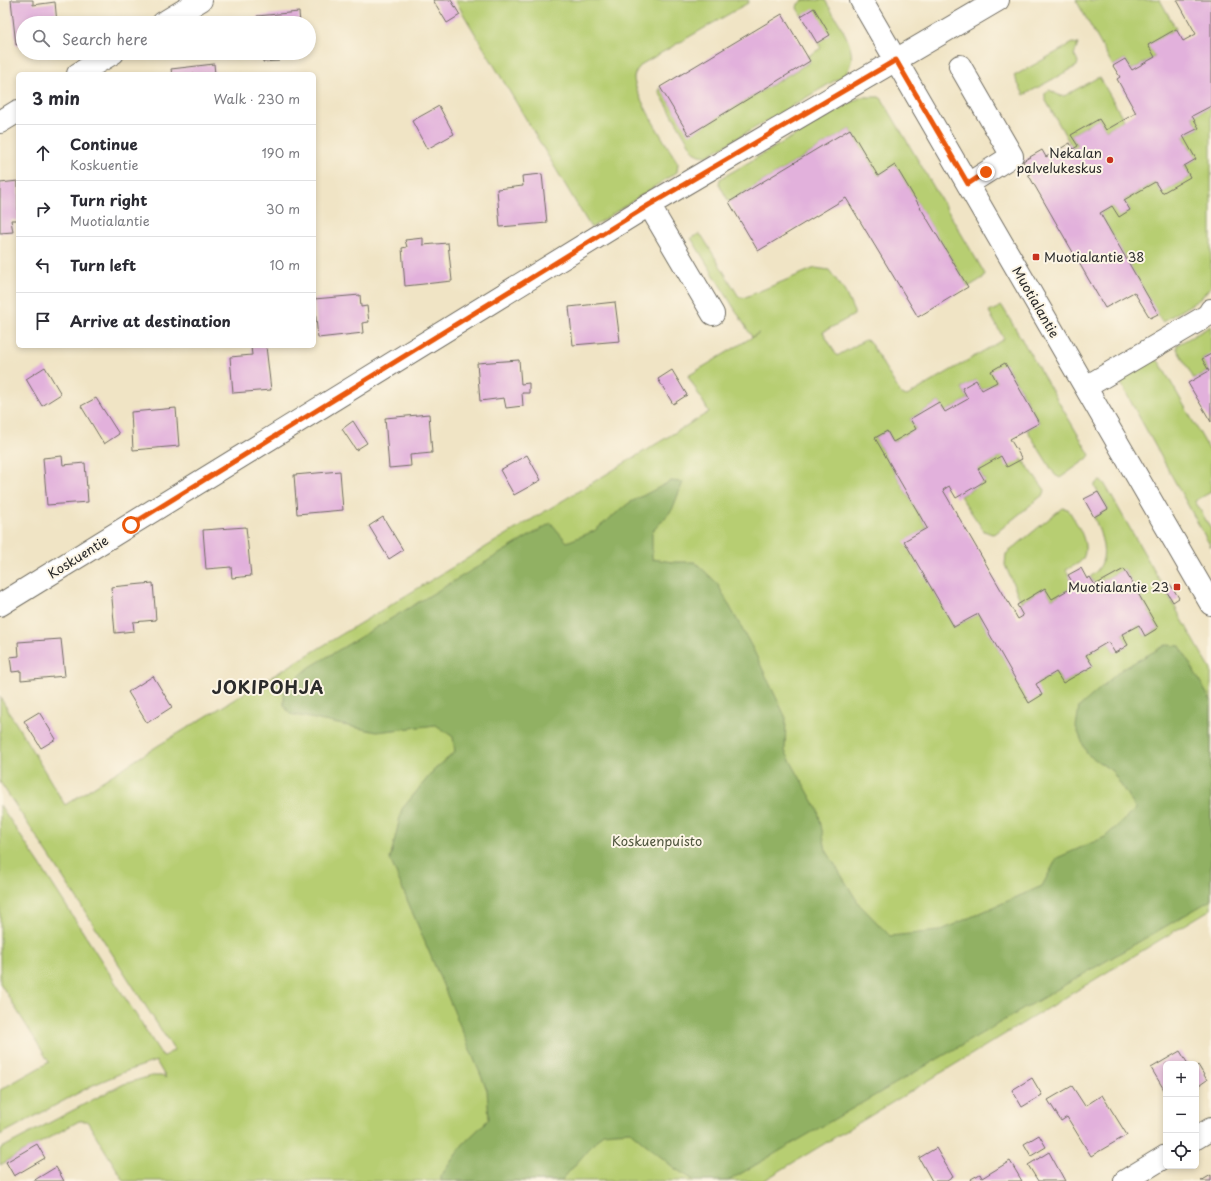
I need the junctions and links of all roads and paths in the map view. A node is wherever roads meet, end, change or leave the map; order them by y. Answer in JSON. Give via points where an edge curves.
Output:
{"nodes":[{"id":1,"x":201,"y":0,"type":"edge"},
{"id":2,"x":861,"y":0,"type":"edge"},
{"id":3,"x":998,"y":0,"type":"edge"},
{"id":4,"x":175,"y":16,"type":"edge"},
{"id":5,"x":101,"y":60,"type":"edge"},
{"id":6,"x":896,"y":60,"type":"junction"},
{"id":7,"x":960,"y":66,"type":"dead end"},
{"id":8,"x":81,"y":72,"type":"edge"},
{"id":9,"x":16,"y":112,"type":"edge"},
{"id":10,"x":0,"y":122,"type":"edge"},
{"id":11,"x":968,"y":184,"type":"junction"},
{"id":12,"x":649,"y":205,"type":"junction"},
{"id":13,"x":1211,"y":310,"type":"edge"},
{"id":14,"x":713,"y":314,"type":"dead end"},
{"id":15,"x":1086,"y":387,"type":"junction"},
{"id":16,"x":1211,"y":603,"type":"edge"},
{"id":17,"x":0,"y":605,"type":"edge"},
{"id":18,"x":1211,"y":1129,"type":"edge"},
{"id":19,"x":1199,"y":1136,"type":"edge"},
{"id":20,"x":1163,"y":1158,"type":"edge"},
{"id":21,"x":1128,"y":1180,"type":"edge"}],
"edges":[{"from":1,"to":4,"type":"street"},
{"from":2,"to":6,"type":"street","name":"Muotialantie"},
{"from":3,"to":6,"type":"street","name":"Koskuentie"},
{"from":5,"to":8,"type":"street"},
{"from":6,"to":11,"type":"street","name":"Muotialantie"},
{"from":6,"to":12,"type":"street","name":"Koskuentie"},
{"from":7,"to":11,"type":"street","via":[[1012,156]]},
{"from":9,"to":10,"type":"street"},
{"from":11,"to":15,"type":"street","name":"Muotialantie"},
{"from":12,"to":14,"type":"street"},
{"from":12,"to":17,"type":"street","name":"Koskuentie"},
{"from":13,"to":15,"type":"street","via":[[1208,315]]},
{"from":15,"to":16,"type":"street","name":"Muotialantie"},
{"from":18,"to":19,"type":"street"},
{"from":20,"to":21,"type":"street"}]}
